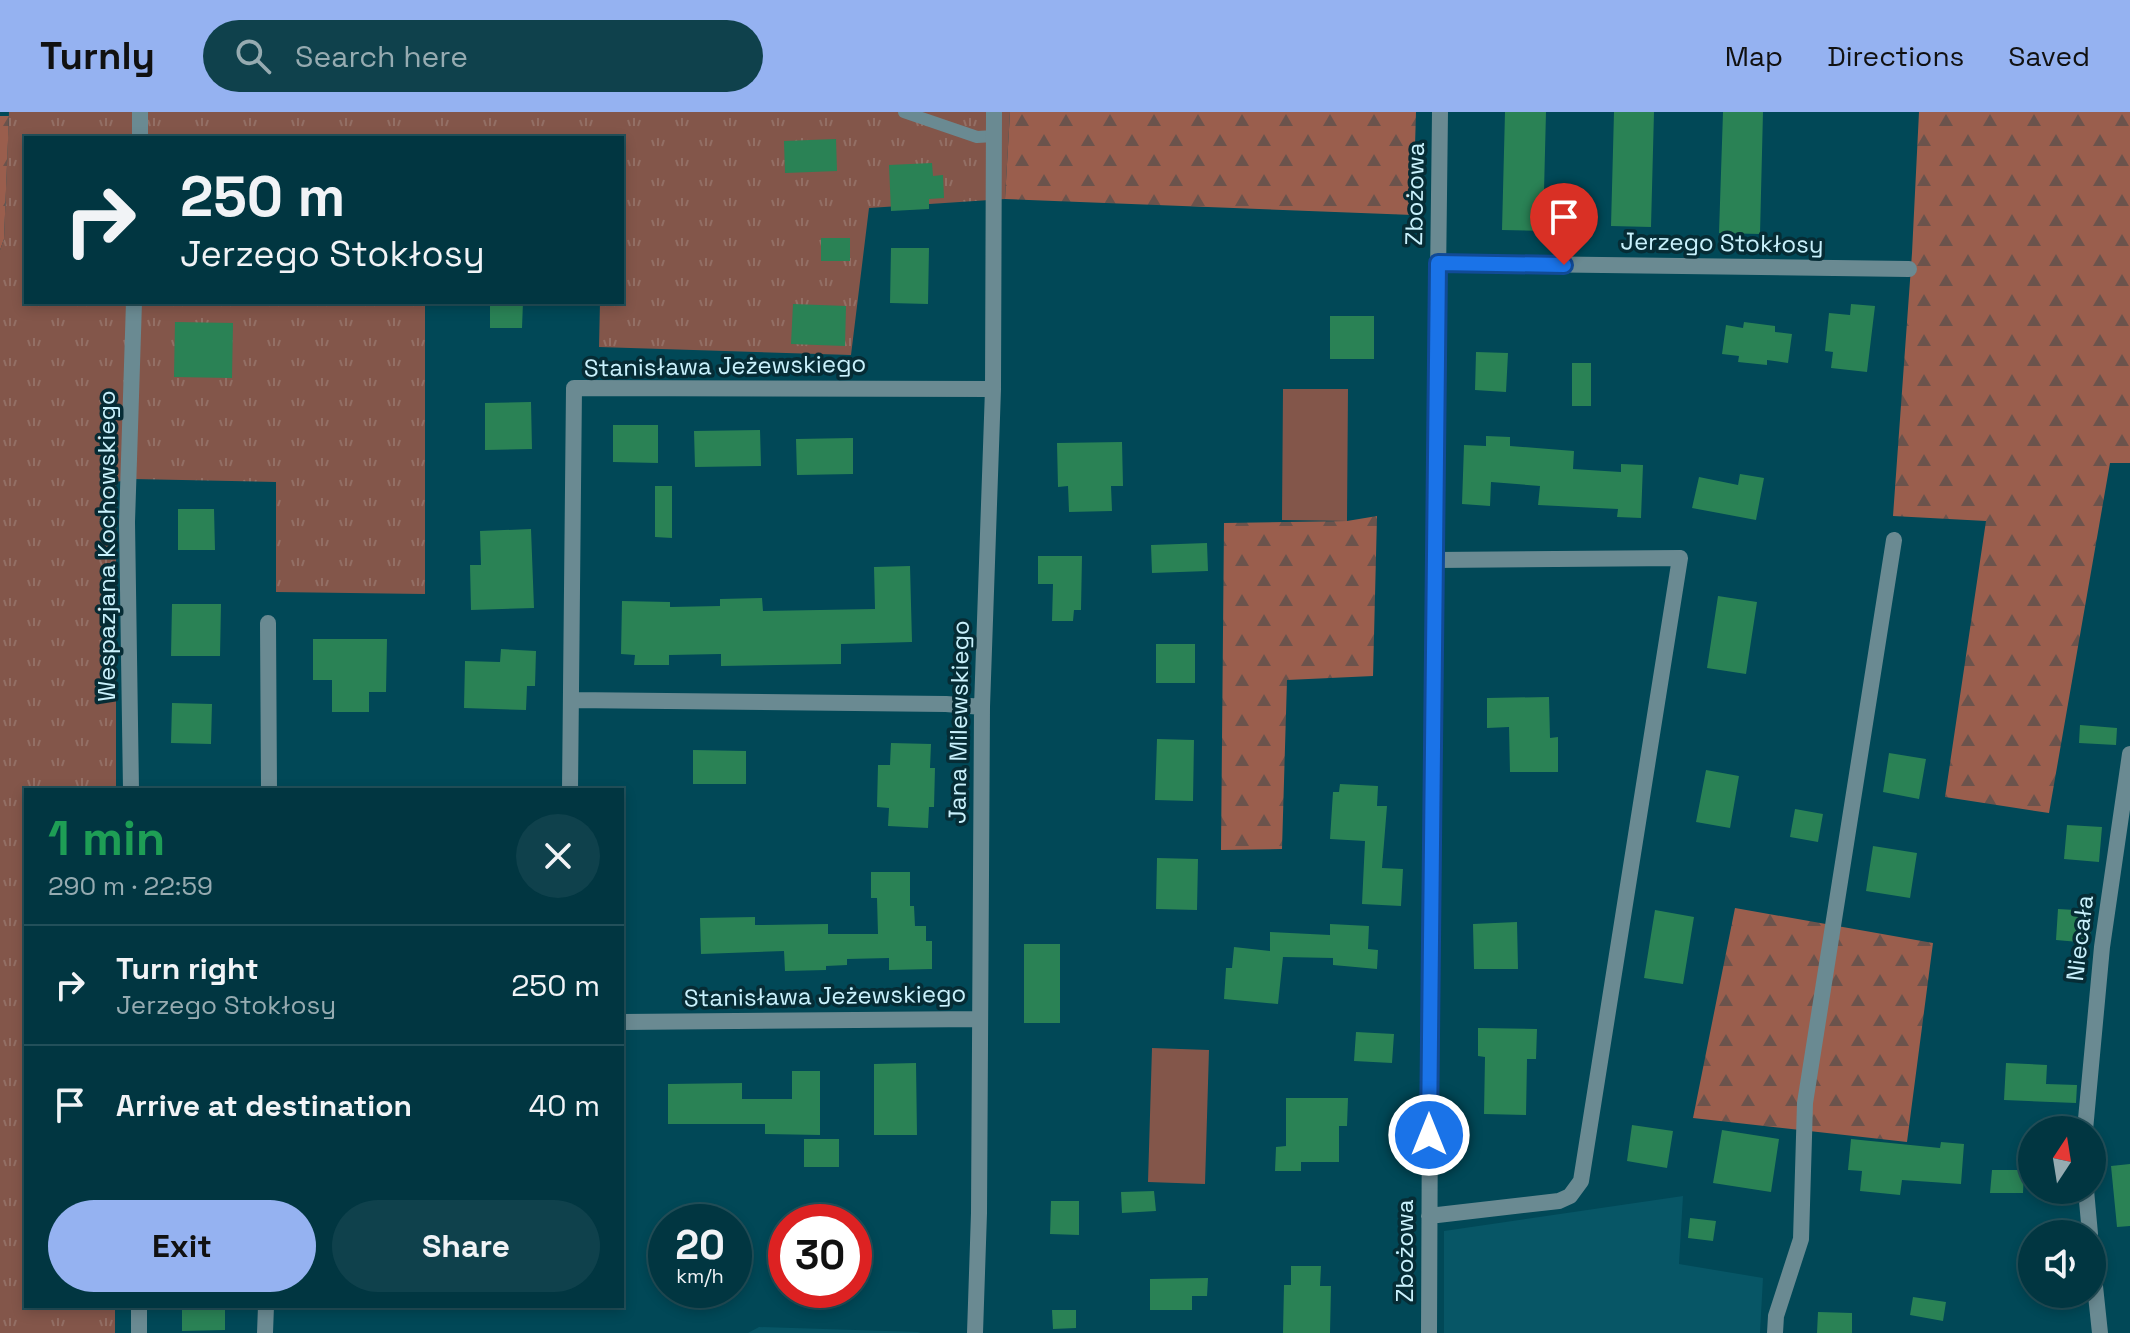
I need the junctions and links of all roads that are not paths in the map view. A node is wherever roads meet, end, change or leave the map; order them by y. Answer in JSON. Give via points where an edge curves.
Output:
{"nodes":[{"id":1,"x":140,"y":112,"type":"edge"},
{"id":2,"x":904,"y":112,"type":"edge"},
{"id":3,"x":994,"y":112,"type":"edge"},
{"id":4,"x":1440,"y":112,"type":"edge"},
{"id":5,"x":140,"y":136,"type":"edge"},
{"id":6,"x":994,"y":136,"type":"junction"},
{"id":7,"x":1438,"y":263,"type":"junction"},
{"id":8,"x":1909,"y":269,"type":"dead end"},
{"id":9,"x":134,"y":304,"type":"edge"},
{"id":10,"x":993,"y":389,"type":"junction"},
{"id":11,"x":1894,"y":540,"type":"dead end"},
{"id":12,"x":1435,"y":560,"type":"junction"},
{"id":13,"x":268,"y":623,"type":"dead end"},
{"id":14,"x":571,"y":700,"type":"junction"},
{"id":15,"x":982,"y":707,"type":"junction"},
{"id":16,"x":2130,"y":754,"type":"edge"},
{"id":17,"x":131,"y":788,"type":"edge"},
{"id":18,"x":269,"y":788,"type":"edge"},
{"id":19,"x":570,"y":788,"type":"edge"},
{"id":20,"x":980,"y":1019,"type":"junction"},
{"id":21,"x":624,"y":1022,"type":"edge"},
{"id":22,"x":2086,"y":1116,"type":"edge"},
{"id":23,"x":1429,"y":1216,"type":"junction"},
{"id":24,"x":139,"y":1308,"type":"edge"},
{"id":25,"x":266,"y":1308,"type":"edge"},
{"id":26,"x":2097,"y":1308,"type":"edge"},
{"id":27,"x":139,"y":1333,"type":"edge"},
{"id":28,"x":265,"y":1333,"type":"edge"},
{"id":29,"x":975,"y":1333,"type":"edge"},
{"id":30,"x":1429,"y":1333,"type":"edge"},
{"id":31,"x":1775,"y":1333,"type":"edge"},
{"id":32,"x":2100,"y":1333,"type":"edge"}],
"edges":[{"from":1,"to":5,"type":"street"},
{"from":2,"to":6,"type":"lane","via":[[977,137]]},
{"from":3,"to":6,"type":"street","name":"Jana Milewskiego"},
{"from":4,"to":7,"type":"street","name":"Zbożowa"},
{"from":6,"to":10,"type":"street","name":"Jana Milewskiego"},
{"from":7,"to":8,"type":"street","name":"Jerzego Stokłosy"},
{"from":7,"to":12,"type":"street","name":"Zbożowa"},
{"from":9,"to":17,"type":"street","name":"Wespazjana Kochowskiego","via":[[127,522]]},
{"from":10,"to":14,"type":"street","name":"Stanisława Jeżewskiego","via":[[574,388]]},
{"from":10,"to":15,"type":"street","name":"Jana Milewskiego"},
{"from":11,"to":31,"type":"street","via":[[1805,1103],[1801,1239]]},
{"from":12,"to":23,"type":"street","name":"Zbożowa"},
{"from":12,"to":23,"type":"street","via":[[1680,558],[1581,1181],[1559,1201]]},
{"from":13,"to":18,"type":"street"},
{"from":14,"to":15,"type":"street"},
{"from":14,"to":19,"type":"street","name":"Stanisława Jeżewskiego"},
{"from":15,"to":20,"type":"street","name":"Jana Milewskiego"},
{"from":16,"to":22,"type":"street","name":"Niecała","via":[[2102,947]]},
{"from":20,"to":21,"type":"street","name":"Stanisława Jeżewskiego"},
{"from":20,"to":29,"type":"street","name":"Jana Milewskiego"},
{"from":23,"to":30,"type":"street","name":"Zbożowa"},
{"from":24,"to":27,"type":"street"},
{"from":25,"to":28,"type":"street"},
{"from":26,"to":32,"type":"street"}]}
